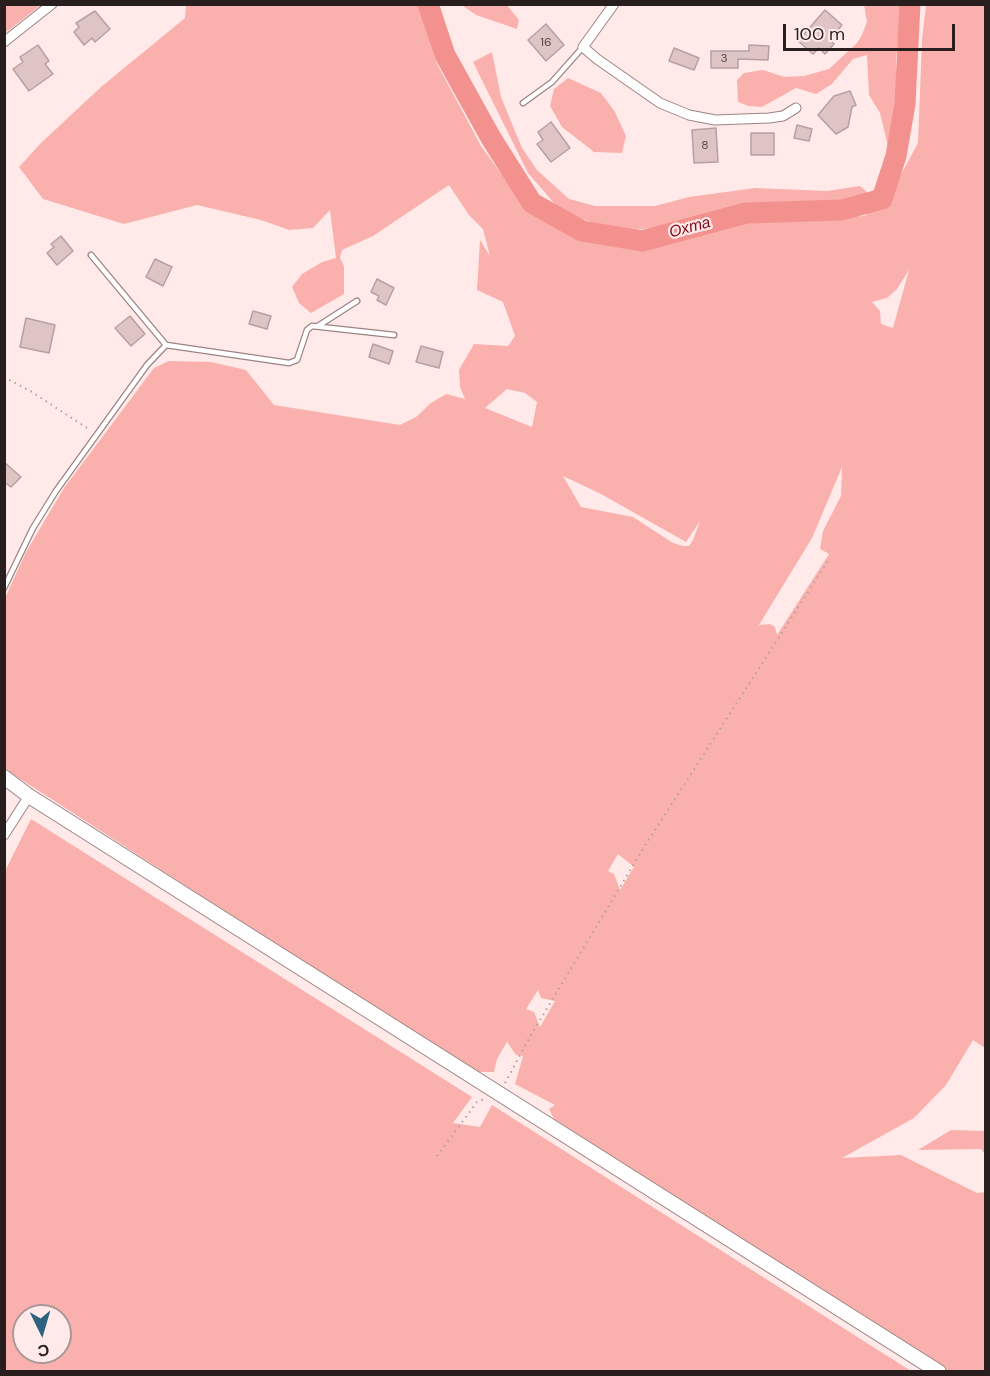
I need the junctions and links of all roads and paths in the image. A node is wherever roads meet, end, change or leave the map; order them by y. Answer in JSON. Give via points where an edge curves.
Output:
{"nodes":[{"id":1,"x":52,"y":4,"type":"edge"},
{"id":2,"x":614,"y":4,"type":"edge"},
{"id":3,"x":4,"y":42,"type":"edge"},
{"id":4,"x":583,"y":46,"type":"junction"},
{"id":5,"x":523,"y":103,"type":"dead end"},
{"id":6,"x":796,"y":108,"type":"dead end"},
{"id":7,"x":91,"y":255,"type":"dead end"},
{"id":8,"x":357,"y":301,"type":"dead end"},
{"id":9,"x":318,"y":326,"type":"junction"},
{"id":10,"x":394,"y":335,"type":"dead end"},
{"id":11,"x":166,"y":345,"type":"junction"},
{"id":12,"x":4,"y":377,"type":"edge"},
{"id":13,"x":98,"y":435,"type":"junction"},
{"id":14,"x":828,"y":561,"type":"dead end"},
{"id":15,"x":4,"y":588,"type":"edge"},
{"id":16,"x":4,"y":777,"type":"edge"},
{"id":17,"x":29,"y":796,"type":"junction"},
{"id":18,"x":4,"y":835,"type":"edge"},
{"id":19,"x":498,"y":1093,"type":"junction"},
{"id":20,"x":437,"y":1156,"type":"dead end"},
{"id":21,"x":939,"y":1371,"type":"edge"}],
"edges":[{"from":1,"to":3,"type":"street"},
{"from":2,"to":4,"type":"street"},
{"from":4,"to":5,"type":"lane","via":[[552,81]]},
{"from":4,"to":6,"type":"street","via":[[633,86],[689,115],[715,120],[769,118]]},
{"from":7,"to":11,"type":"lane"},
{"from":8,"to":9,"type":"lane"},
{"from":9,"to":10,"type":"lane"},
{"from":9,"to":11,"type":"lane","via":[[307,330],[297,360],[289,363]]},
{"from":11,"to":13,"type":"lane","via":[[147,365]]},
{"from":12,"to":13,"type":"path"},
{"from":13,"to":15,"type":"lane","via":[[33,528]]},
{"from":14,"to":19,"type":"path","via":[[646,844]]},
{"from":16,"to":17,"type":"street"},
{"from":17,"to":18,"type":"street"},
{"from":17,"to":19,"type":"street"},
{"from":19,"to":20,"type":"path","via":[[477,1102]]},
{"from":19,"to":21,"type":"street"}]}
